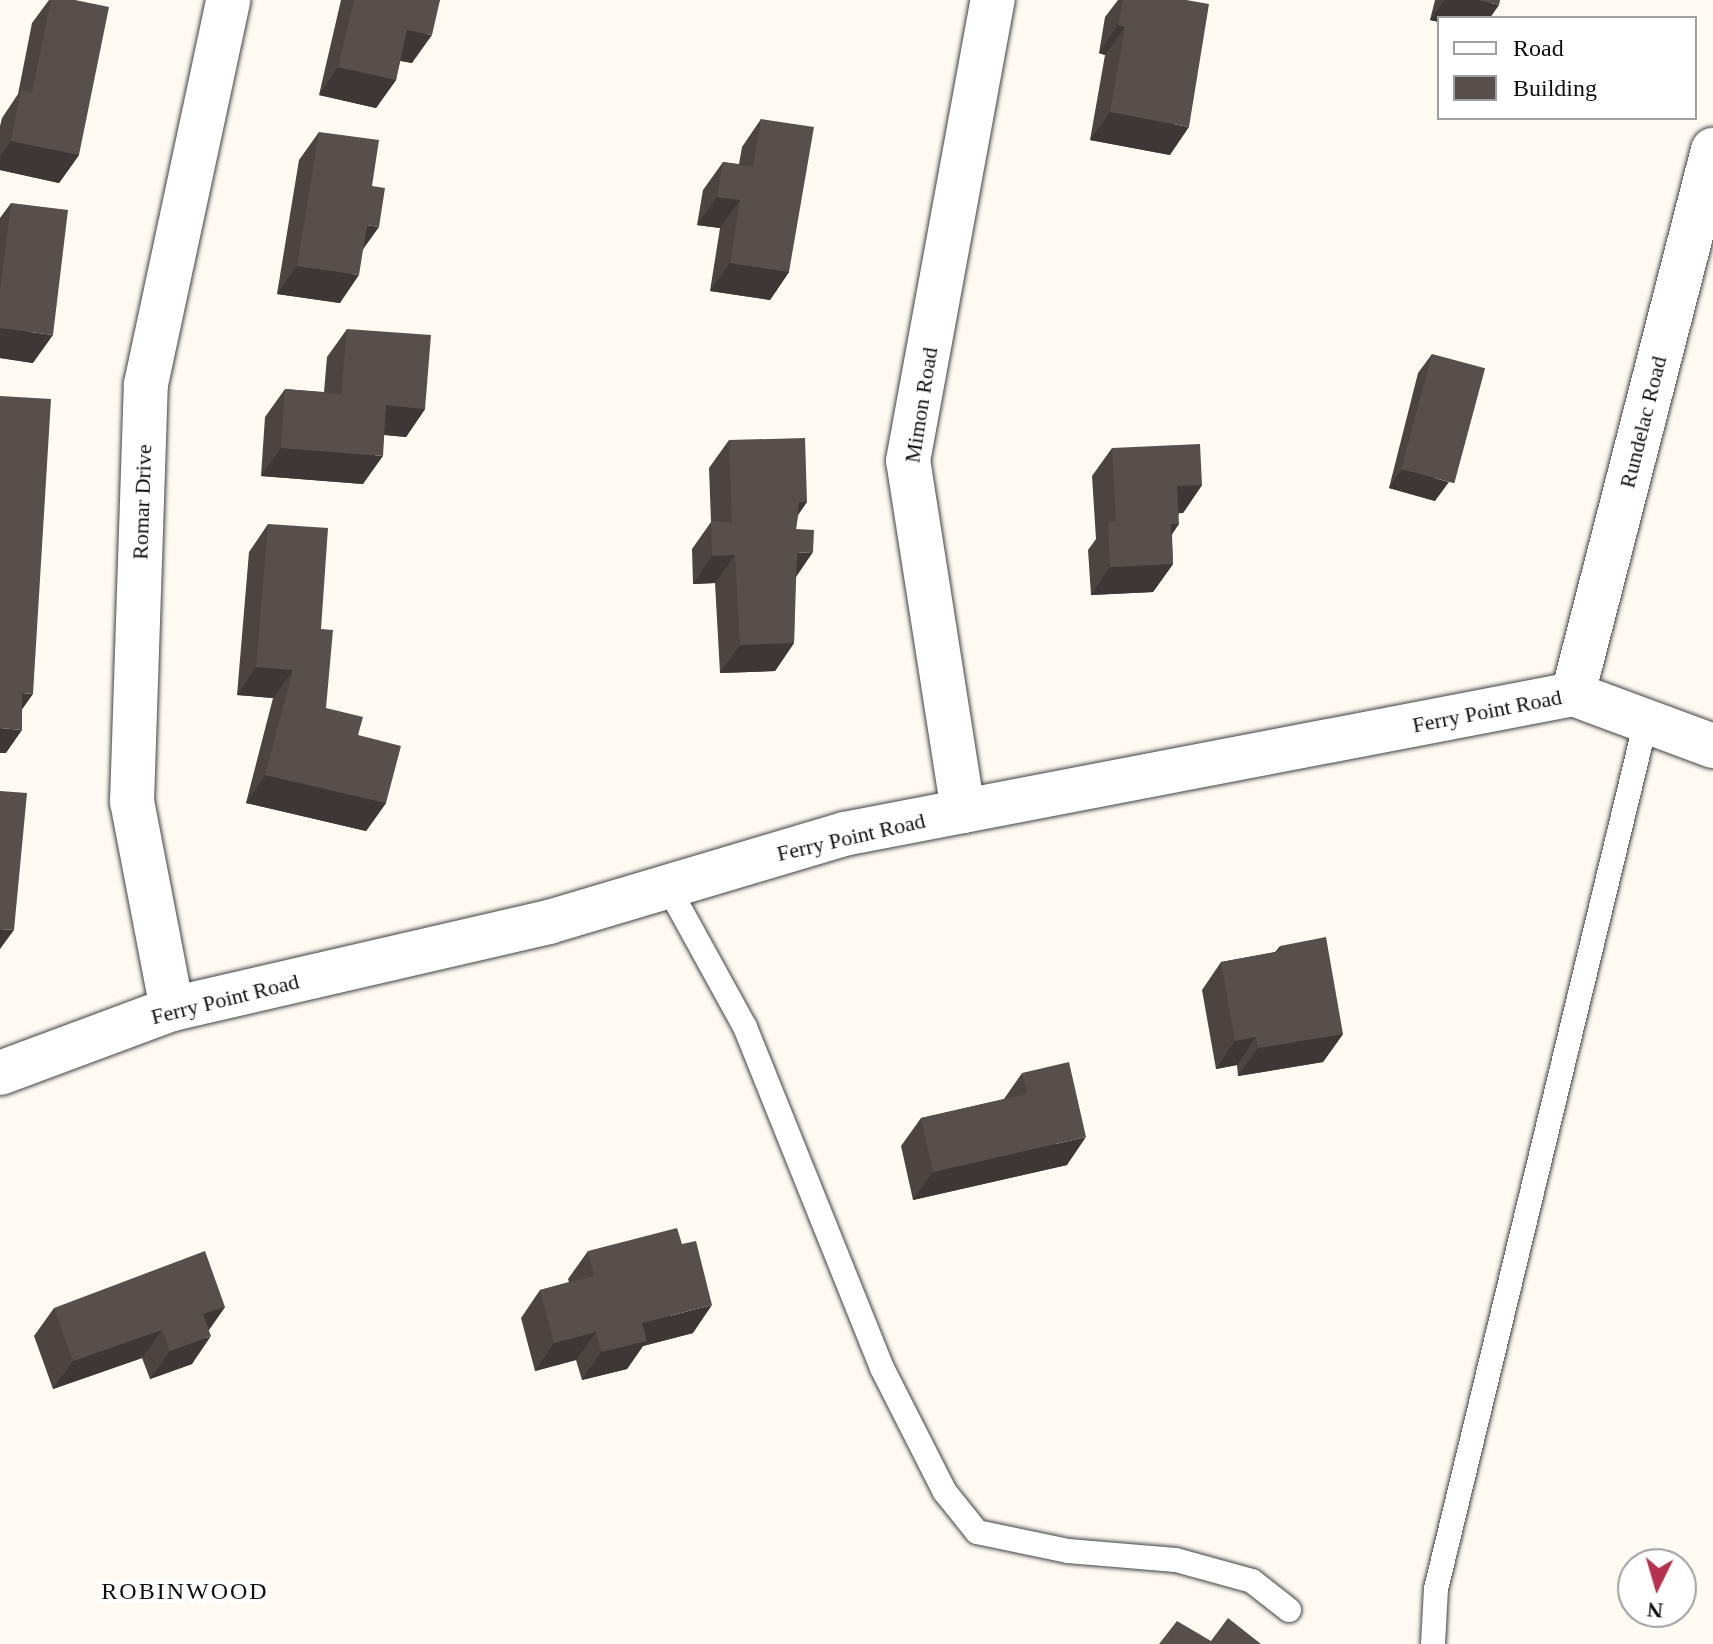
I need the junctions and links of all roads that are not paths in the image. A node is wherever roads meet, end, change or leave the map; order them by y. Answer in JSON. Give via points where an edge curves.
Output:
{"nodes":[{"id":1,"x":228,"y":0,"type":"edge"},
{"id":2,"x":993,"y":0,"type":"edge"},
{"id":3,"x":1713,"y":150,"type":"edge"},
{"id":4,"x":1573,"y":694,"type":"junction"},
{"id":5,"x":1646,"y":721,"type":"junction"},
{"id":6,"x":1713,"y":746,"type":"edge"},
{"id":7,"x":963,"y":811,"type":"junction"},
{"id":8,"x":668,"y":887,"type":"junction"},
{"id":9,"x":172,"y":1009,"type":"junction"},
{"id":10,"x":0,"y":1073,"type":"edge"},
{"id":11,"x":1289,"y":1610,"type":"dead end"},
{"id":12,"x":1433,"y":1644,"type":"edge"}],
"edges":[{"from":1,"to":9,"type":"street","name":"Romar Drive","via":[[146,384],[132,802]]},
{"from":2,"to":7,"type":"street","name":"Mimon Road","via":[[908,461]]},
{"from":3,"to":4,"type":"street","name":"Rundelac Road"},
{"from":4,"to":5,"type":"street","name":"Ferry Point Road"},
{"from":4,"to":7,"type":"street","name":"Ferry Point Road"},
{"from":5,"to":6,"type":"street","name":"Ferry Point Road"},
{"from":5,"to":12,"type":"lane","via":[[1436,1589]]},
{"from":7,"to":8,"type":"street","name":"Ferry Point Road","via":[[844,834]]},
{"from":8,"to":9,"type":"street","name":"Ferry Point Road","via":[[549,922]]},
{"from":8,"to":11,"type":"lane","via":[[745,1027],[882,1368],[945,1492],[977,1532],[1068,1551],[1176,1560],[1252,1581]]},
{"from":9,"to":10,"type":"street","name":"Ferry Point Road"}]}
